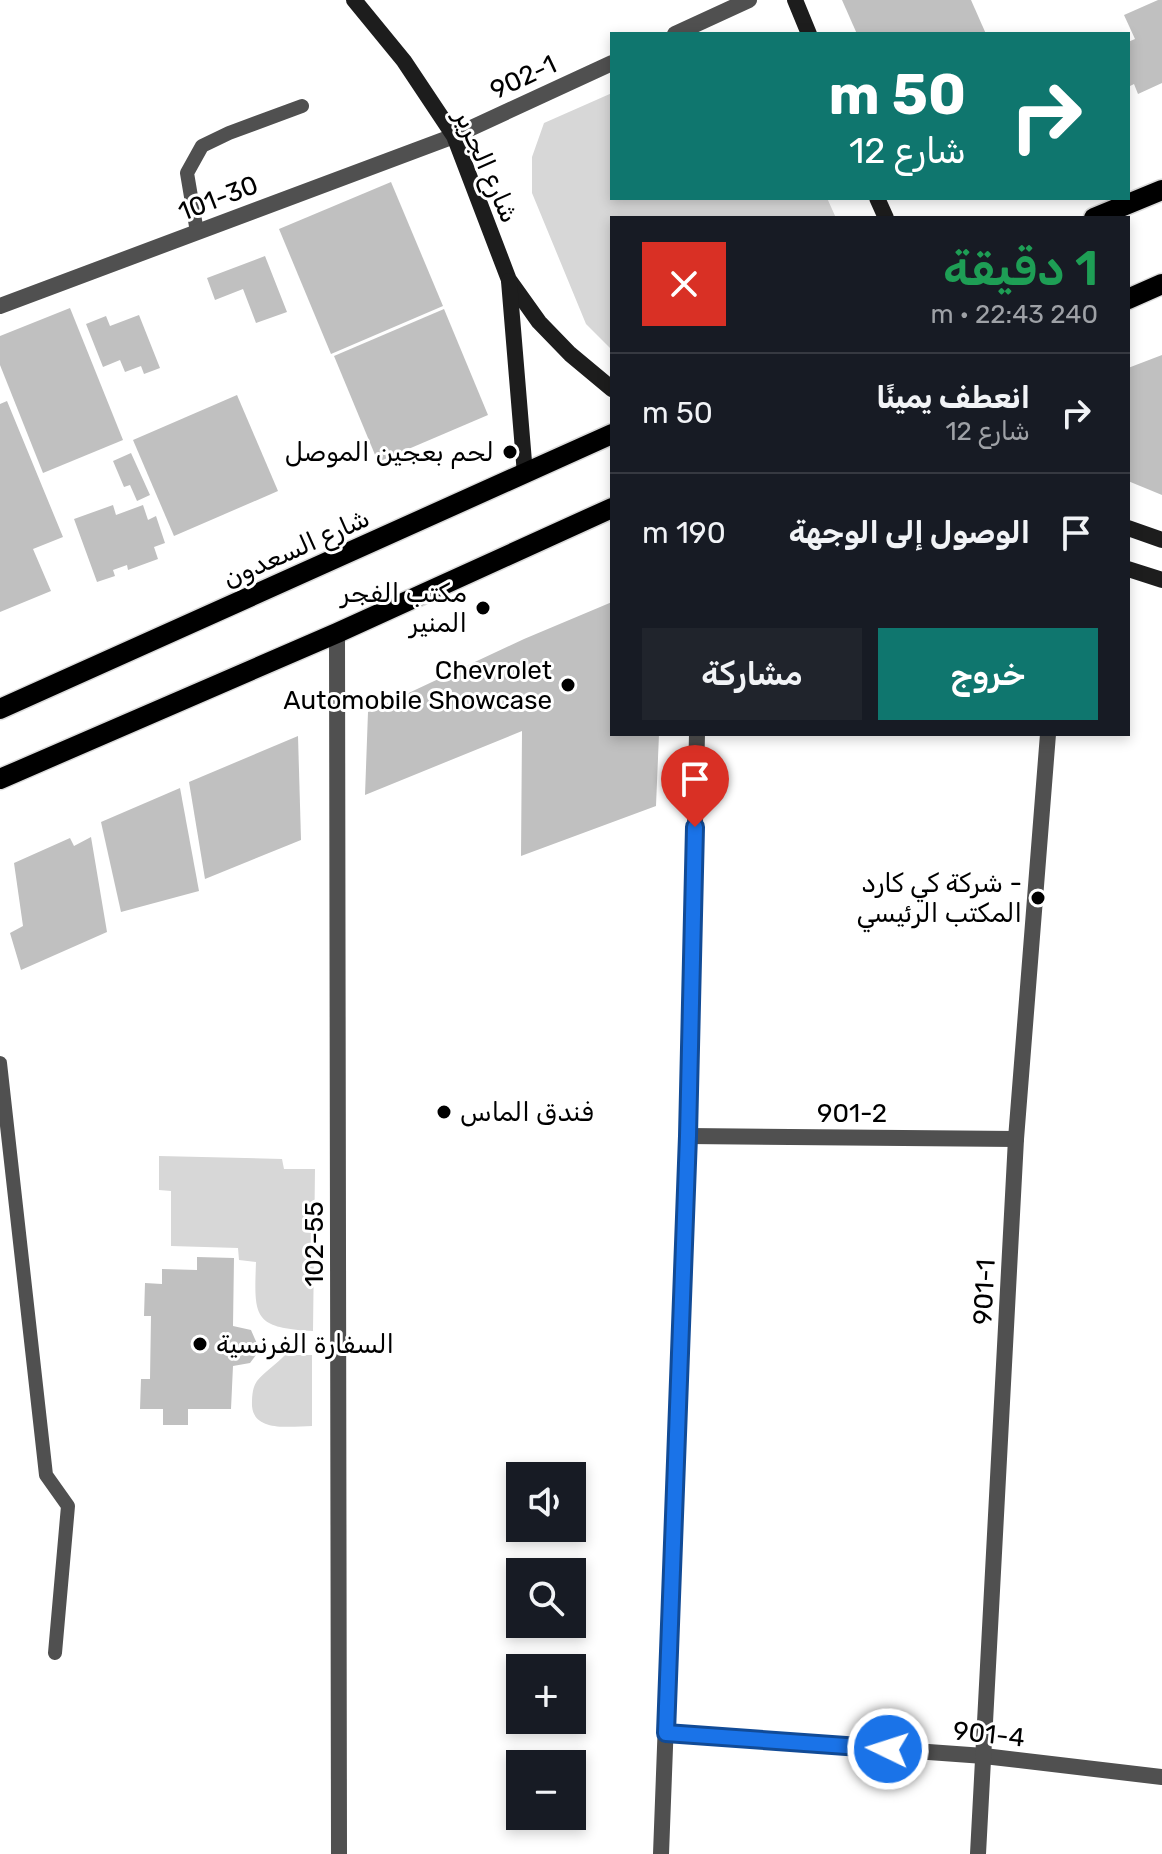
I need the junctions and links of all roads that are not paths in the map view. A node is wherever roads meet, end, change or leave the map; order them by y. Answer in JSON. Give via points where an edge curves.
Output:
{"nodes":[{"id":1,"x":354,"y":0,"type":"edge"},
{"id":2,"x":749,"y":0,"type":"edge"},
{"id":3,"x":795,"y":0,"type":"edge"},
{"id":4,"x":679,"y":32,"type":"edge"},
{"id":5,"x":808,"y":32,"type":"edge"},
{"id":6,"x":610,"y":64,"type":"edge"},
{"id":7,"x":302,"y":106,"type":"dead end"},
{"id":8,"x":454,"y":136,"type":"junction"},
{"id":9,"x":1162,"y":190,"type":"edge"},
{"id":10,"x":1099,"y":216,"type":"edge"},
{"id":11,"x":197,"y":232,"type":"junction"},
{"id":12,"x":509,"y":280,"type":"junction"},
{"id":13,"x":1162,"y":284,"type":"edge"},
{"id":14,"x":1130,"y":298,"type":"edge"},
{"id":15,"x":0,"y":306,"type":"edge"},
{"id":16,"x":610,"y":387,"type":"edge"},
{"id":17,"x":610,"y":435,"type":"edge"},
{"id":18,"x":525,"y":474,"type":"junction"},
{"id":19,"x":610,"y":509,"type":"edge"},
{"id":20,"x":1130,"y":529,"type":"edge"},
{"id":21,"x":1162,"y":540,"type":"edge"},
{"id":22,"x":1130,"y":570,"type":"edge"},
{"id":23,"x":1162,"y":580,"type":"edge"},
{"id":24,"x":337,"y":633,"type":"junction"},
{"id":25,"x":0,"y":709,"type":"edge"},
{"id":26,"x":697,"y":736,"type":"edge"},
{"id":27,"x":1048,"y":736,"type":"edge"},
{"id":28,"x":0,"y":779,"type":"edge"},
{"id":29,"x":0,"y":1063,"type":"edge"},
{"id":30,"x":688,"y":1136,"type":"junction"},
{"id":31,"x":1016,"y":1139,"type":"junction"},
{"id":32,"x":55,"y":1653,"type":"dead end"},
{"id":33,"x":666,"y":1733,"type":"junction"},
{"id":34,"x":984,"y":1756,"type":"junction"},
{"id":35,"x":1162,"y":1777,"type":"edge"},
{"id":36,"x":339,"y":1854,"type":"edge"},
{"id":37,"x":661,"y":1854,"type":"edge"},
{"id":38,"x":978,"y":1854,"type":"edge"}],
"edges":[{"from":1,"to":8,"type":"main road","name":"شارع الجرير","via":[[404,61]]},
{"from":2,"to":4,"type":"street"},
{"from":3,"to":5,"type":"main road"},
{"from":6,"to":8,"type":"street","name":"902-1"},
{"from":7,"to":11,"type":"lane","via":[[202,146],[187,173]]},
{"from":8,"to":11,"type":"street","name":"101-30"},
{"from":8,"to":12,"type":"main road","name":"شارع الجرير"},
{"from":9,"to":10,"type":"main road"},
{"from":11,"to":15,"type":"street","name":"101-30"},
{"from":12,"to":16,"type":"main road","name":"شارع الجرير","via":[[539,322]]},
{"from":12,"to":18,"type":"main road","name":"شارع الجرير"},
{"from":13,"to":14,"type":"main road"},
{"from":17,"to":18,"type":"main road","name":"شارع السعدون"},
{"from":18,"to":25,"type":"main road","name":"شارع السعدون"},
{"from":19,"to":24,"type":"main road"},
{"from":20,"to":21,"type":"main road"},
{"from":22,"to":23,"type":"main road"},
{"from":24,"to":28,"type":"main road"},
{"from":24,"to":36,"type":"street","name":"102-55"},
{"from":26,"to":30,"type":"street"},
{"from":27,"to":31,"type":"street","name":"901-1"},
{"from":29,"to":32,"type":"lane","via":[[46,1475],[68,1506]]},
{"from":30,"to":31,"type":"street","name":"901-2"},
{"from":30,"to":33,"type":"street"},
{"from":31,"to":34,"type":"street","name":"901-1"},
{"from":33,"to":34,"type":"street","name":"901-4"},
{"from":33,"to":37,"type":"street"},
{"from":34,"to":35,"type":"street","name":"901-4"},
{"from":34,"to":38,"type":"street","name":"901-1"}]}
